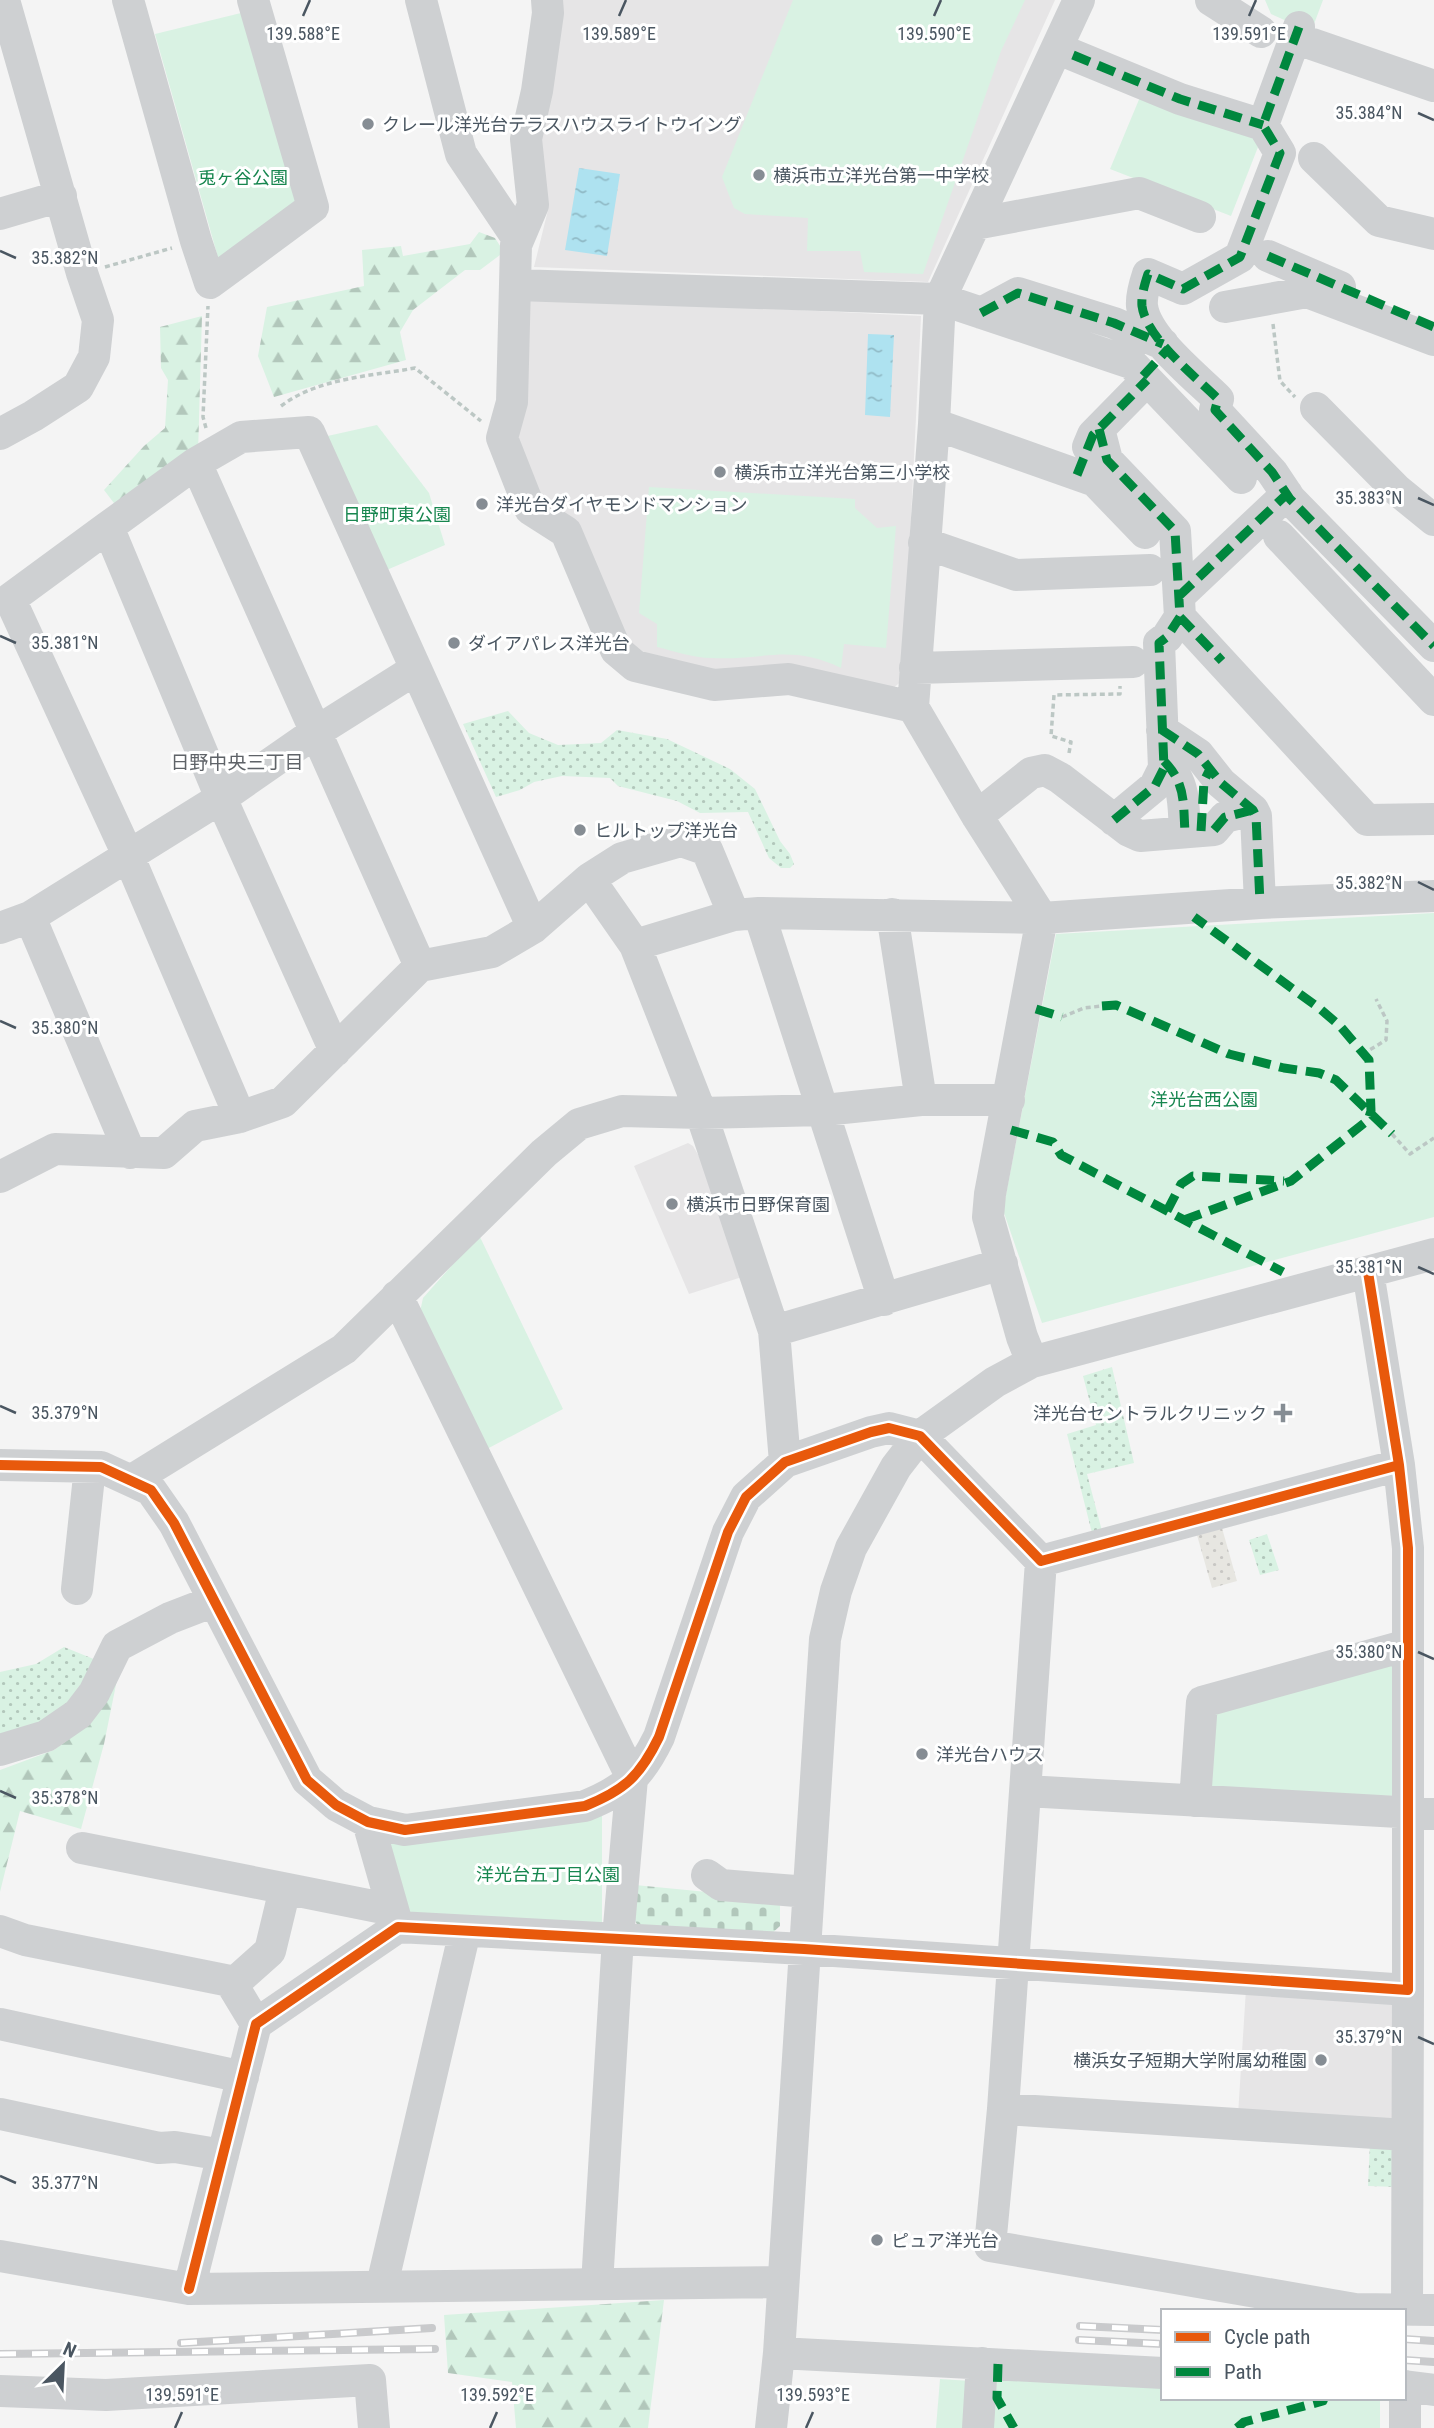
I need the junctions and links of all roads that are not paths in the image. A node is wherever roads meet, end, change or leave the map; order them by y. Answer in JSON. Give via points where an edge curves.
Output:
{"nodes":[{"id":1,"x":4,"y":0,"type":"edge"},
{"id":2,"x":128,"y":0,"type":"edge"},
{"id":3,"x":253,"y":0,"type":"edge"},
{"id":4,"x":421,"y":0,"type":"edge"},
{"id":5,"x":547,"y":0,"type":"edge"},
{"id":6,"x":1079,"y":0,"type":"edge"},
{"id":7,"x":1211,"y":0,"type":"edge"},
{"id":8,"x":1261,"y":32,"type":"dead end"},
{"id":9,"x":1073,"y":55,"type":"dead end"},
{"id":10,"x":1434,"y":86,"type":"edge"},
{"id":11,"x":1263,"y":125,"type":"junction"},
{"id":12,"x":1314,"y":158,"type":"dead end"},
{"id":13,"x":61,"y":196,"type":"junction"},
{"id":14,"x":0,"y":214,"type":"edge"},
{"id":15,"x":1200,"y":217,"type":"dead end"},
{"id":16,"x":975,"y":224,"type":"junction"},
{"id":17,"x":1434,"y":234,"type":"edge"},
{"id":18,"x":518,"y":239,"type":"junction"},
{"id":19,"x":1268,"y":256,"type":"dead end"},
{"id":20,"x":517,"y":285,"type":"junction"},
{"id":21,"x":940,"y":299,"type":"junction"},
{"id":22,"x":1225,"y":307,"type":"dead end"},
{"id":23,"x":981,"y":313,"type":"junction"},
{"id":24,"x":1434,"y":327,"type":"edge"},
{"id":25,"x":1434,"y":340,"type":"edge"},
{"id":26,"x":1166,"y":347,"type":"junction"},
{"id":27,"x":1145,"y":378,"type":"junction"},
{"id":28,"x":1316,"y":408,"type":"road end"},
{"id":29,"x":934,"y":424,"type":"junction"},
{"id":30,"x":1099,"y":429,"type":"junction"},
{"id":31,"x":0,"y":434,"type":"edge"},
{"id":32,"x":203,"y":459,"type":"junction"},
{"id":33,"x":1077,"y":475,"type":"junction"},
{"id":34,"x":1241,"y":478,"type":"dead end"},
{"id":35,"x":1287,"y":494,"type":"junction"},
{"id":36,"x":1434,"y":520,"type":"edge"},
{"id":37,"x":108,"y":527,"type":"junction"},
{"id":38,"x":1145,"y":533,"type":"dead end"},
{"id":39,"x":1279,"y":536,"type":"dead end"},
{"id":40,"x":924,"y":543,"type":"junction"},
{"id":41,"x":1177,"y":569,"type":"junction"},
{"id":42,"x":5,"y":602,"type":"edge"},
{"id":43,"x":1180,"y":606,"type":"junction"},
{"id":44,"x":1434,"y":646,"type":"edge"},
{"id":45,"x":1128,"y":663,"type":"road end"},
{"id":46,"x":915,"y":668,"type":"junction"},
{"id":47,"x":416,"y":669,"type":"junction"},
{"id":48,"x":1434,"y":700,"type":"edge"},
{"id":49,"x":913,"y":707,"type":"junction"},
{"id":50,"x":1161,"y":730,"type":"junction"},
{"id":51,"x":316,"y":732,"type":"junction"},
{"id":52,"x":1164,"y":761,"type":"junction"},
{"id":53,"x":1210,"y":769,"type":"junction"},
{"id":54,"x":221,"y":797,"type":"junction"},
{"id":55,"x":1252,"y":810,"type":"junction"},
{"id":56,"x":977,"y":816,"type":"junction"},
{"id":57,"x":1434,"y":819,"type":"edge"},
{"id":58,"x":1114,"y":820,"type":"junction"},
{"id":59,"x":1200,"y":831,"type":"junction"},
{"id":60,"x":128,"y":855,"type":"junction"},
{"id":61,"x":589,"y":880,"type":"junction"},
{"id":62,"x":1434,"y":896,"type":"edge"},
{"id":63,"x":1260,"y":903,"type":"junction"},
{"id":64,"x":747,"y":914,"type":"junction"},
{"id":65,"x":892,"y":914,"type":"junction"},
{"id":66,"x":30,"y":917,"type":"junction"},
{"id":67,"x":1042,"y":918,"type":"junction"},
{"id":68,"x":0,"y":928,"type":"edge"},
{"id":69,"x":533,"y":928,"type":"junction"},
{"id":70,"x":635,"y":945,"type":"junction"},
{"id":71,"x":420,"y":966,"type":"junction"},
{"id":72,"x":335,"y":1051,"type":"junction"},
{"id":73,"x":921,"y":1100,"type":"junction"},
{"id":74,"x":1009,"y":1100,"type":"junction"},
{"id":75,"x":824,"y":1110,"type":"junction"},
{"id":76,"x":701,"y":1113,"type":"junction"},
{"id":77,"x":240,"y":1117,"type":"junction"},
{"id":78,"x":130,"y":1153,"type":"junction"},
{"id":79,"x":0,"y":1177,"type":"edge"},
{"id":80,"x":1434,"y":1254,"type":"edge"},
{"id":81,"x":1002,"y":1264,"type":"junction"},
{"id":82,"x":1368,"y":1272,"type":"junction"},
{"id":83,"x":397,"y":1296,"type":"junction"},
{"id":84,"x":884,"y":1300,"type":"junction"},
{"id":85,"x":774,"y":1331,"type":"junction"},
{"id":86,"x":1031,"y":1362,"type":"junction"},
{"id":87,"x":920,"y":1436,"type":"junction"},
{"id":88,"x":785,"y":1462,"type":"junction"},
{"id":89,"x":0,"y":1465,"type":"edge"},
{"id":90,"x":1399,"y":1465,"type":"junction"},
{"id":91,"x":90,"y":1467,"type":"junction"},
{"id":92,"x":132,"y":1480,"type":"junction"},
{"id":93,"x":1041,"y":1561,"type":"junction"},
{"id":94,"x":77,"y":1589,"type":"dead end"},
{"id":95,"x":214,"y":1601,"type":"junction"},
{"id":96,"x":1408,"y":1645,"type":"junction"},
{"id":97,"x":0,"y":1750,"type":"edge"},
{"id":98,"x":632,"y":1778,"type":"junction"},
{"id":99,"x":1026,"y":1791,"type":"junction"},
{"id":100,"x":1195,"y":1801,"type":"junction"},
{"id":101,"x":1422,"y":1814,"type":"edge"},
{"id":102,"x":368,"y":1822,"type":"junction"},
{"id":103,"x":82,"y":1848,"type":"dead end"},
{"id":104,"x":707,"y":1875,"type":"dead end"},
{"id":105,"x":285,"y":1889,"type":"junction"},
{"id":106,"x":808,"y":1892,"type":"junction"},
{"id":107,"x":396,"y":1919,"type":"junction"},
{"id":108,"x":0,"y":1931,"type":"edge"},
{"id":109,"x":465,"y":1931,"type":"junction"},
{"id":110,"x":618,"y":1938,"type":"junction"},
{"id":111,"x":804,"y":1949,"type":"junction"},
{"id":112,"x":1012,"y":1964,"type":"junction"},
{"id":113,"x":232,"y":1985,"type":"junction"},
{"id":114,"x":1408,"y":1990,"type":"junction"},
{"id":115,"x":0,"y":2024,"type":"edge"},
{"id":116,"x":256,"y":2024,"type":"junction"},
{"id":117,"x":243,"y":2077,"type":"junction"},
{"id":118,"x":1003,"y":2109,"type":"junction"},
{"id":119,"x":0,"y":2114,"type":"edge"},
{"id":120,"x":1406,"y":2136,"type":"junction"},
{"id":121,"x":223,"y":2155,"type":"junction"},
{"id":122,"x":0,"y":2256,"type":"edge"},
{"id":123,"x":782,"y":2282,"type":"junction"},
{"id":124,"x":597,"y":2284,"type":"junction"},
{"id":125,"x":382,"y":2285,"type":"junction"},
{"id":126,"x":189,"y":2288,"type":"junction"},
{"id":127,"x":1355,"y":2309,"type":"edge"},
{"id":128,"x":1421,"y":2310,"type":"edge"},
{"id":129,"x":779,"y":2353,"type":"junction"},
{"id":130,"x":982,"y":2363,"type":"junction"},
{"id":131,"x":1161,"y":2373,"type":"edge"},
{"id":132,"x":1406,"y":2386,"type":"edge"},
{"id":133,"x":1434,"y":2390,"type":"edge"},
{"id":134,"x":0,"y":2391,"type":"edge"},
{"id":135,"x":1405,"y":2400,"type":"edge"},
{"id":136,"x":374,"y":2428,"type":"edge"},
{"id":137,"x":771,"y":2428,"type":"edge"},
{"id":138,"x":978,"y":2428,"type":"edge"},
{"id":139,"x":1405,"y":2428,"type":"edge"}],
"edges":[{"from":1,"to":13,"type":"street"},
{"from":2,"to":3,"type":"street","via":[[210,284],[313,207]]},
{"from":4,"to":18,"type":"street","via":[[461,154]]},
{"from":5,"to":18,"type":"street","via":[[541,65],[526,139],[533,205]]},
{"from":6,"to":16,"type":"street"},
{"from":7,"to":8,"type":"street"},
{"from":9,"to":11,"type":"street","via":[[1180,99]]},
{"from":10,"to":11,"type":"street","via":[[1305,35]]},
{"from":11,"to":26,"type":"street","via":[[1280,153],[1240,257],[1183,289],[1148,274],[1142,306],[1149,326]]},
{"from":12,"to":17,"type":"street","via":[[1379,221]]},
{"from":13,"to":14,"type":"street"},
{"from":13,"to":31,"type":"street","via":[[98,320],[94,357],[78,387]]},
{"from":15,"to":16,"type":"street","via":[[1139,193]]},
{"from":16,"to":21,"type":"street"},
{"from":18,"to":20,"type":"street"},
{"from":19,"to":24,"type":"street"},
{"from":20,"to":21,"type":"street"},
{"from":20,"to":49,"type":"street","via":[[512,402],[502,438],[530,509],[566,532],[616,650],[635,666],[714,685],[789,679]]},
{"from":21,"to":23,"type":"street"},
{"from":21,"to":29,"type":"street"},
{"from":22,"to":25,"type":"street","via":[[1307,292]]},
{"from":23,"to":26,"type":"street","via":[[1018,293],[1114,323]]},
{"from":23,"to":27,"type":"street","via":[[1131,363]]},
{"from":26,"to":27,"type":"street"},
{"from":26,"to":35,"type":"street","via":[[1218,399],[1215,410]]},
{"from":27,"to":30,"type":"street"},
{"from":27,"to":34,"type":"street"},
{"from":28,"to":36,"type":"street","via":[[1397,490]]},
{"from":29,"to":33,"type":"street"},
{"from":29,"to":40,"type":"street"},
{"from":30,"to":33,"type":"street"},
{"from":30,"to":41,"type":"street","via":[[1107,460],[1175,531]]},
{"from":32,"to":37,"type":"street"},
{"from":32,"to":47,"type":"street","via":[[241,438],[309,432]]},
{"from":32,"to":51,"type":"street"},
{"from":33,"to":38,"type":"street","via":[[1095,481]]},
{"from":35,"to":41,"type":"street"},
{"from":35,"to":44,"type":"street"},
{"from":37,"to":42,"type":"street"},
{"from":37,"to":54,"type":"street"},
{"from":39,"to":48,"type":"street"},
{"from":40,"to":41,"type":"street","via":[[1016,575]]},
{"from":40,"to":46,"type":"street"},
{"from":41,"to":43,"type":"street"},
{"from":42,"to":60,"type":"street"},
{"from":43,"to":50,"type":"street","via":[[1167,636],[1158,643]]},
{"from":43,"to":57,"type":"street","via":[[1222,661],[1367,820]]},
{"from":45,"to":46,"type":"street"},
{"from":46,"to":49,"type":"street"},
{"from":47,"to":51,"type":"street"},
{"from":47,"to":69,"type":"street"},
{"from":49,"to":56,"type":"street"},
{"from":50,"to":52,"type":"street"},
{"from":50,"to":53,"type":"street","via":[[1198,754]]},
{"from":51,"to":54,"type":"street"},
{"from":51,"to":71,"type":"street"},
{"from":52,"to":58,"type":"street","via":[[1155,786]]},
{"from":52,"to":59,"type":"street","via":[[1176,773]]},
{"from":53,"to":55,"type":"street"},
{"from":53,"to":59,"type":"street","via":[[1204,781]]},
{"from":54,"to":60,"type":"street"},
{"from":54,"to":72,"type":"street"},
{"from":55,"to":59,"type":"street","via":[[1225,817]]},
{"from":55,"to":63,"type":"street"},
{"from":56,"to":58,"type":"street","via":[[1031,773],[1045,769]]},
{"from":56,"to":67,"type":"street"},
{"from":58,"to":59,"type":"street","via":[[1140,835]]},
{"from":60,"to":66,"type":"street"},
{"from":60,"to":77,"type":"street"},
{"from":61,"to":64,"type":"street","via":[[622,858],[681,841],[707,850]]},
{"from":61,"to":69,"type":"street"},
{"from":61,"to":70,"type":"street"},
{"from":62,"to":63,"type":"street"},
{"from":63,"to":67,"type":"street"},
{"from":64,"to":65,"type":"street"},
{"from":64,"to":70,"type":"street"},
{"from":64,"to":75,"type":"street"},
{"from":65,"to":67,"type":"street"},
{"from":65,"to":73,"type":"street"},
{"from":66,"to":68,"type":"street"},
{"from":66,"to":78,"type":"street"},
{"from":67,"to":74,"type":"street"},
{"from":69,"to":71,"type":"street","via":[[492,953]]},
{"from":70,"to":76,"type":"street"},
{"from":71,"to":72,"type":"street"},
{"from":72,"to":77,"type":"street","via":[[283,1102]]},
{"from":73,"to":74,"type":"street"},
{"from":73,"to":75,"type":"street"},
{"from":74,"to":81,"type":"street","via":[[988,1217]]},
{"from":75,"to":76,"type":"street"},
{"from":75,"to":84,"type":"street"},
{"from":76,"to":83,"type":"street","via":[[622,1111],[579,1124]]},
{"from":76,"to":85,"type":"street"},
{"from":77,"to":78,"type":"street","via":[[195,1126],[164,1153]]},
{"from":78,"to":79,"type":"street","via":[[55,1149]]},
{"from":80,"to":82,"type":"street"},
{"from":81,"to":84,"type":"street"},
{"from":81,"to":86,"type":"street"},
{"from":82,"to":86,"type":"street"},
{"from":82,"to":90,"type":"street"},
{"from":83,"to":92,"type":"street","via":[[344,1349]]},
{"from":83,"to":98,"type":"street"},
{"from":84,"to":85,"type":"street"},
{"from":85,"to":88,"type":"street"},
{"from":86,"to":87,"type":"street"},
{"from":87,"to":88,"type":"street","via":[[889,1429],[871,1432]]},
{"from":87,"to":93,"type":"street"},
{"from":87,"to":106,"type":"street","via":[[880,1493],[851,1548],[836,1591],[825,1639]]},
{"from":88,"to":98,"type":"street","via":[[746,1497],[728,1532],[659,1737],[647,1762]]},
{"from":89,"to":91,"type":"street"},
{"from":90,"to":93,"type":"street"},
{"from":90,"to":96,"type":"street","via":[[1408,1548]]},
{"from":91,"to":92,"type":"street"},
{"from":91,"to":94,"type":"street"},
{"from":92,"to":95,"type":"street","via":[[151,1490],[174,1523]]},
{"from":93,"to":99,"type":"street"},
{"from":95,"to":97,"type":"street","via":[[117,1646],[78,1714],[46,1736]]},
{"from":95,"to":102,"type":"street","via":[[307,1780],[336,1805]]},
{"from":96,"to":100,"type":"street","via":[[1202,1702]]},
{"from":96,"to":101,"type":"street"},
{"from":98,"to":102,"type":"street","via":[[613,1794],[585,1806],[405,1830]]},
{"from":98,"to":110,"type":"street"},
{"from":99,"to":100,"type":"street"},
{"from":99,"to":112,"type":"street"},
{"from":100,"to":101,"type":"street"},
{"from":101,"to":114,"type":"street"},
{"from":102,"to":107,"type":"street"},
{"from":103,"to":105,"type":"street"},
{"from":104,"to":106,"type":"street","via":[[721,1885]]},
{"from":105,"to":107,"type":"street"},
{"from":105,"to":113,"type":"street","via":[[270,1951]]},
{"from":106,"to":111,"type":"street"},
{"from":107,"to":109,"type":"street"},
{"from":107,"to":116,"type":"street"},
{"from":108,"to":113,"type":"street"},
{"from":109,"to":110,"type":"street"},
{"from":109,"to":125,"type":"street"},
{"from":110,"to":111,"type":"street"},
{"from":110,"to":124,"type":"street"},
{"from":111,"to":112,"type":"street"},
{"from":111,"to":123,"type":"street"},
{"from":112,"to":114,"type":"street"},
{"from":112,"to":118,"type":"street"},
{"from":113,"to":116,"type":"street"},
{"from":114,"to":120,"type":"street"},
{"from":115,"to":117,"type":"street"},
{"from":116,"to":117,"type":"street"},
{"from":117,"to":121,"type":"street"},
{"from":118,"to":120,"type":"street"},
{"from":118,"to":127,"type":"street","via":[[990,2246]]},
{"from":119,"to":121,"type":"street","via":[[159,2148]]},
{"from":120,"to":128,"type":"street"},
{"from":121,"to":126,"type":"street"},
{"from":122,"to":126,"type":"street"},
{"from":123,"to":124,"type":"street"},
{"from":123,"to":129,"type":"street"},
{"from":124,"to":125,"type":"street"},
{"from":125,"to":126,"type":"street"},
{"from":129,"to":130,"type":"street"},
{"from":129,"to":137,"type":"street"},
{"from":130,"to":131,"type":"street"},
{"from":130,"to":138,"type":"street"},
{"from":132,"to":133,"type":"street"},
{"from":134,"to":136,"type":"street","via":[[106,2395],[370,2380]]},
{"from":135,"to":139,"type":"street"}]}
